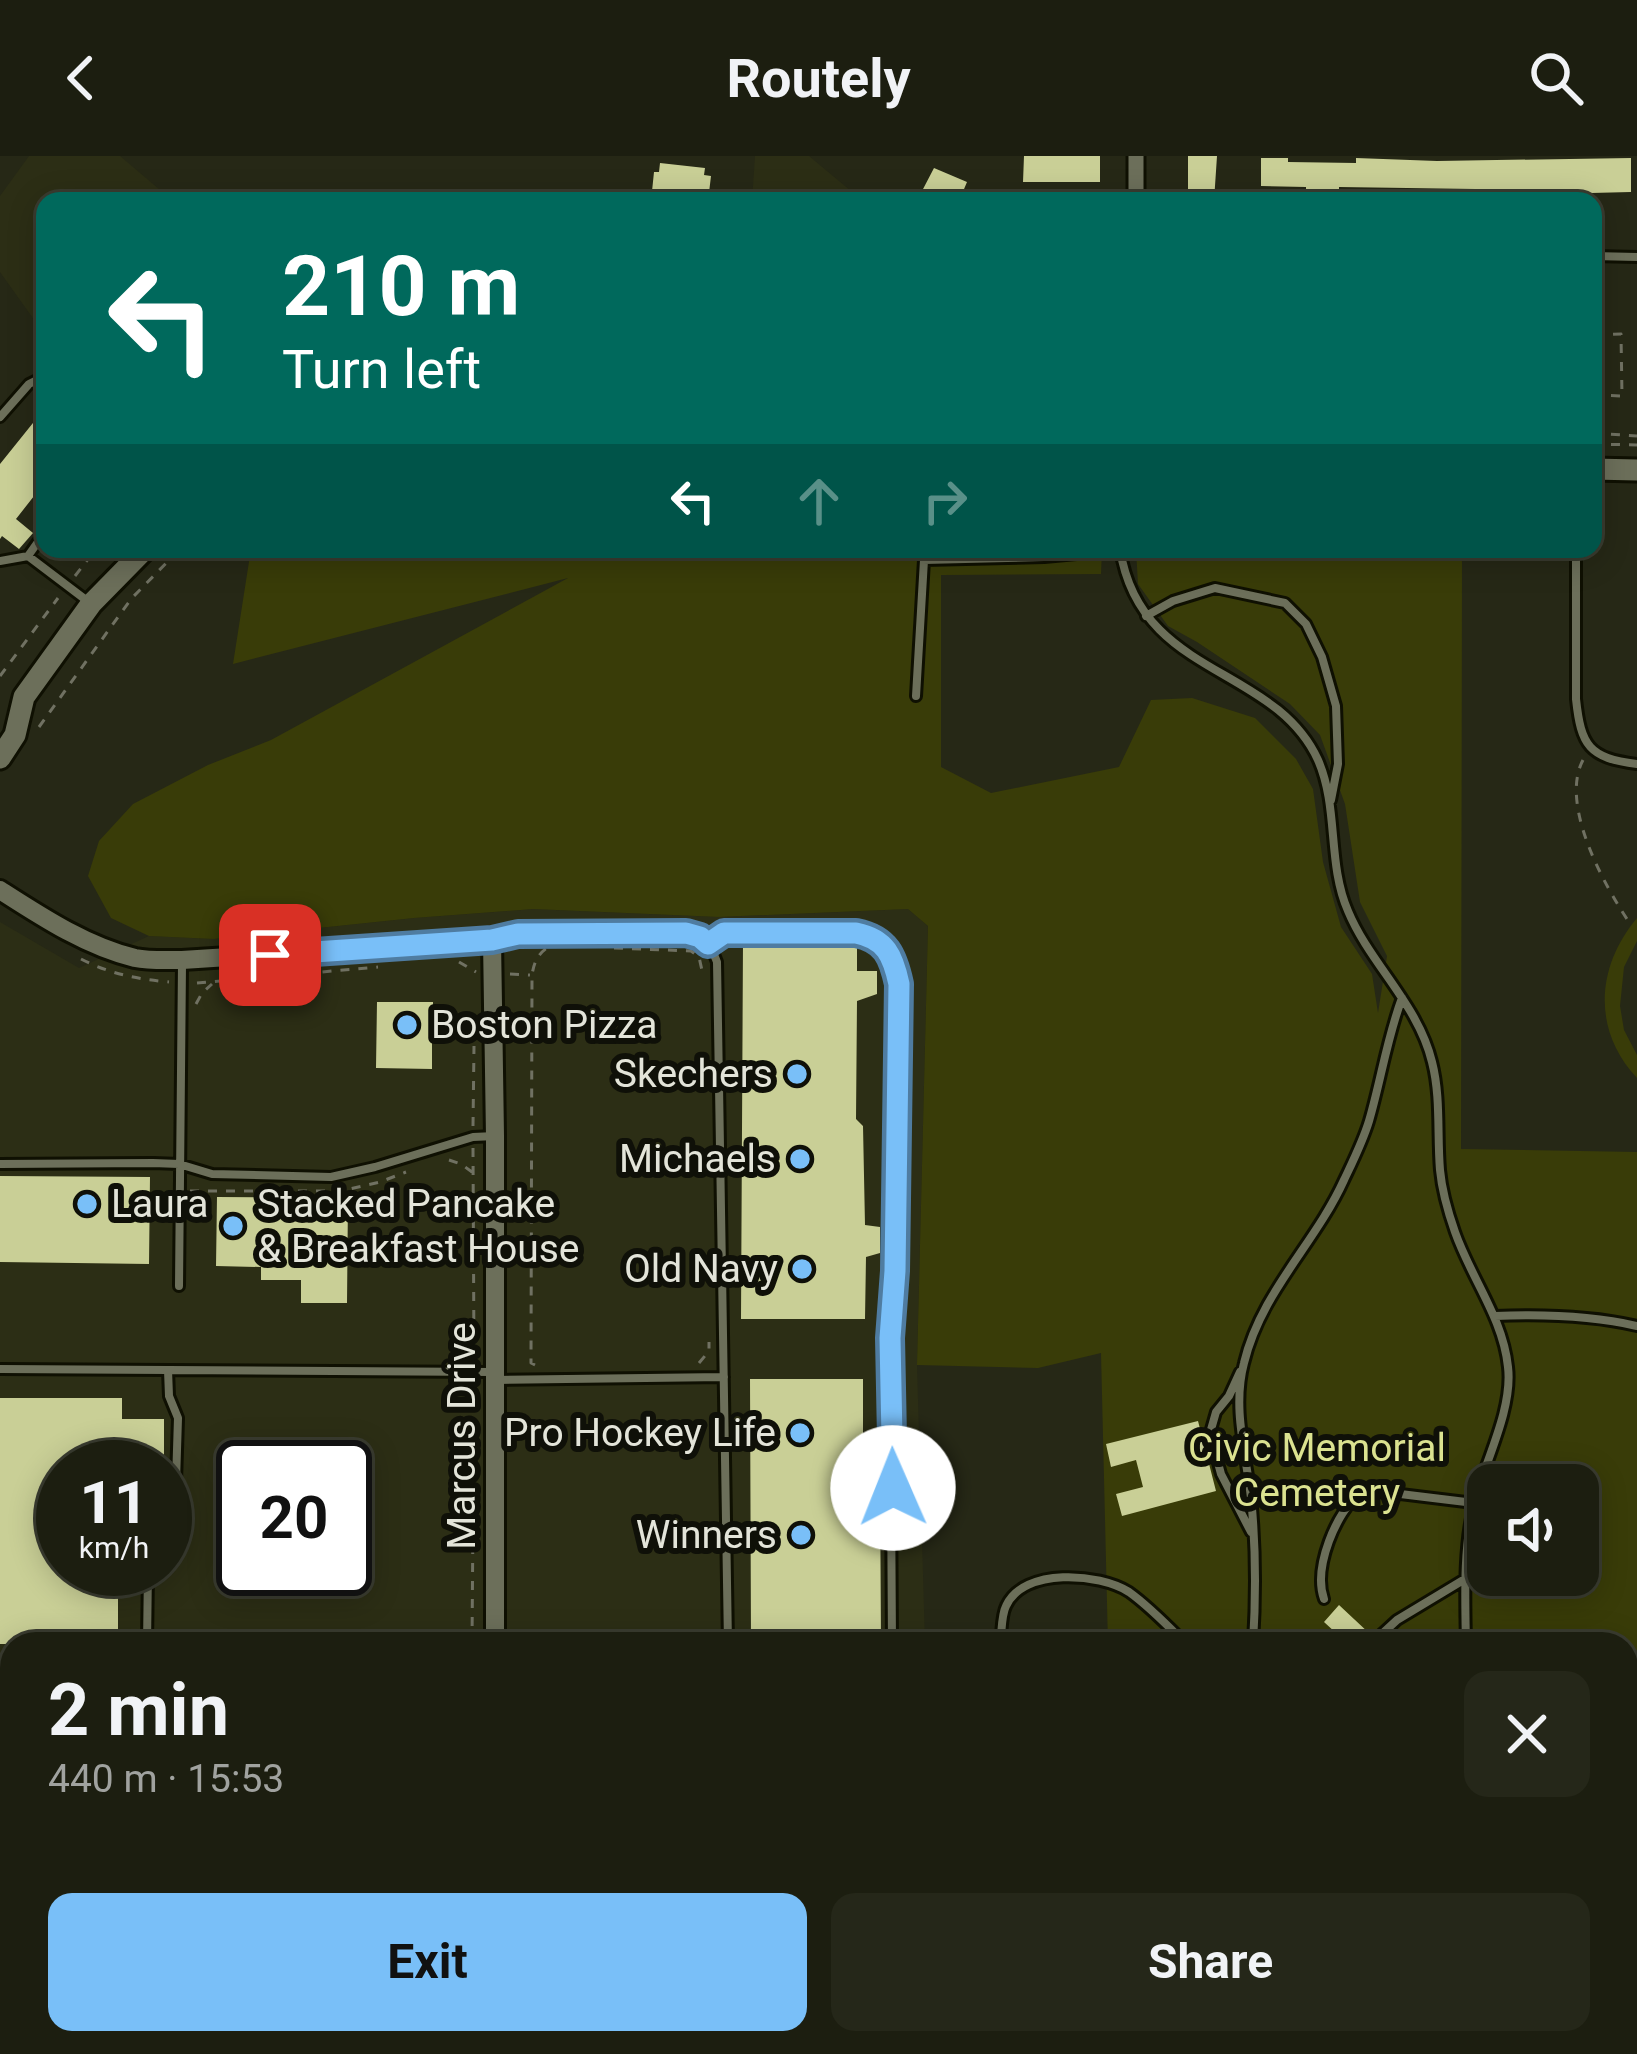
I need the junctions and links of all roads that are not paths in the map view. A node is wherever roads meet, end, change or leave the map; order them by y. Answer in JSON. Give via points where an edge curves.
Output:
{"nodes":[{"id":1,"x":1136,"y":156,"type":"edge"},
{"id":2,"x":1136,"y":192,"type":"edge"},
{"id":3,"x":1602,"y":256,"type":"edge"},
{"id":4,"x":1637,"y":256,"type":"edge"},
{"id":5,"x":36,"y":381,"type":"edge"},
{"id":6,"x":0,"y":417,"type":"edge"},
{"id":7,"x":1602,"y":469,"type":"edge"},
{"id":8,"x":1637,"y":470,"type":"edge"},
{"id":9,"x":36,"y":545,"type":"edge"},
{"id":10,"x":28,"y":556,"type":"junction"},
{"id":11,"x":136,"y":558,"type":"edge"},
{"id":12,"x":1004,"y":558,"type":"edge"},
{"id":13,"x":1122,"y":558,"type":"edge"},
{"id":14,"x":1576,"y":558,"type":"edge"},
{"id":15,"x":0,"y":561,"type":"edge"},
{"id":16,"x":91,"y":604,"type":"junction"},
{"id":17,"x":1146,"y":616,"type":"junction"},
{"id":18,"x":916,"y":696,"type":"dead end"},
{"id":19,"x":24,"y":698,"type":"junction"},
{"id":20,"x":0,"y":710,"type":"edge"},
{"id":21,"x":0,"y":758,"type":"edge"},
{"id":22,"x":1637,"y":764,"type":"edge"},
{"id":23,"x":1331,"y":803,"type":"junction"},
{"id":24,"x":0,"y":890,"type":"edge"},
{"id":25,"x":492,"y":940,"type":"junction"},
{"id":26,"x":708,"y":944,"type":"junction"},
{"id":27,"x":182,"y":960,"type":"junction"},
{"id":28,"x":1402,"y":997,"type":"junction"},
{"id":29,"x":495,"y":1136,"type":"junction"},
{"id":30,"x":0,"y":1164,"type":"edge"},
{"id":31,"x":179,"y":1164,"type":"junction"},
{"id":32,"x":179,"y":1286,"type":"dead end"},
{"id":33,"x":1495,"y":1316,"type":"junction"},
{"id":34,"x":1637,"y":1326,"type":"edge"},
{"id":35,"x":1243,"y":1365,"type":"junction"},
{"id":36,"x":0,"y":1369,"type":"edge"},
{"id":37,"x":168,"y":1370,"type":"junction"},
{"id":38,"x":496,"y":1376,"type":"junction"},
{"id":39,"x":724,"y":1377,"type":"junction"},
{"id":40,"x":177,"y":1440,"type":"edge"},
{"id":41,"x":1486,"y":1464,"type":"edge"},
{"id":42,"x":1467,"y":1502,"type":"edge"},
{"id":43,"x":1254,"y":1537,"type":"junction"},
{"id":44,"x":1467,"y":1562,"type":"edge"},
{"id":45,"x":1465,"y":1579,"type":"junction"},
{"id":46,"x":148,"y":1596,"type":"edge"},
{"id":47,"x":1324,"y":1599,"type":"dead end"},
{"id":48,"x":147,"y":1632,"type":"edge"},
{"id":49,"x":495,"y":1632,"type":"edge"},
{"id":50,"x":728,"y":1632,"type":"edge"},
{"id":51,"x":892,"y":1632,"type":"edge"},
{"id":52,"x":1002,"y":1632,"type":"edge"},
{"id":53,"x":1174,"y":1632,"type":"edge"},
{"id":54,"x":1253,"y":1632,"type":"edge"},
{"id":55,"x":1384,"y":1632,"type":"edge"},
{"id":56,"x":1466,"y":1632,"type":"edge"}],
"edges":[{"from":1,"to":2,"type":"street"},
{"from":3,"to":4,"type":"lane"},
{"from":5,"to":6,"type":"lane"},
{"from":7,"to":8,"type":"main road"},
{"from":9,"to":10,"type":"lane"},
{"from":10,"to":15,"type":"lane"},
{"from":10,"to":16,"type":"lane"},
{"from":11,"to":16,"type":"main road"},
{"from":12,"to":18,"type":"lane","via":[[923,560]]},
{"from":13,"to":17,"type":"lane"},
{"from":14,"to":22,"type":"lane","via":[[1579,723],[1598,756]]},
{"from":16,"to":19,"type":"main road"},
{"from":17,"to":23,"type":"lane","via":[[1301,733]]},
{"from":17,"to":23,"type":"lane","via":[[1215,588],[1285,603],[1306,624],[1336,706]]},
{"from":19,"to":20,"type":"main road"},
{"from":19,"to":21,"type":"main road"},
{"from":23,"to":28,"type":"lane","via":[[1348,914]]},
{"from":24,"to":27,"type":"street","via":[[104,948]]},
{"from":25,"to":26,"type":"lane","via":[[686,933]]},
{"from":25,"to":27,"type":"street"},
{"from":25,"to":29,"type":"street","name":"Marcus Drive"},
{"from":26,"to":39,"type":"lane","via":[[717,962]]},
{"from":26,"to":51,"type":"lane","via":[[724,933],[856,933],[873,937],[893,958],[899,984]]},
{"from":27,"to":31,"type":"lane"},
{"from":28,"to":33,"type":"lane","via":[[1432,1059],[1444,1200]]},
{"from":28,"to":35,"type":"lane","via":[[1356,1154],[1257,1321]]},
{"from":29,"to":31,"type":"lane","via":[[331,1177],[212,1174]]},
{"from":29,"to":38,"type":"street","name":"Marcus Drive"},
{"from":30,"to":31,"type":"lane"},
{"from":31,"to":32,"type":"lane"},
{"from":33,"to":34,"type":"lane"},
{"from":33,"to":41,"type":"lane","via":[[1508,1381]]},
{"from":35,"to":43,"type":"lane","via":[[1238,1418]]},
{"from":35,"to":43,"type":"lane","via":[[1210,1433]]},
{"from":36,"to":37,"type":"lane"},
{"from":37,"to":38,"type":"lane"},
{"from":37,"to":40,"type":"lane"},
{"from":38,"to":39,"type":"lane"},
{"from":38,"to":49,"type":"street","name":"Marcus Drive"},
{"from":39,"to":50,"type":"lane"},
{"from":42,"to":47,"type":"lane","via":[[1360,1493],[1339,1516],[1322,1570]]},
{"from":43,"to":54,"type":"lane"},
{"from":44,"to":45,"type":"lane"},
{"from":45,"to":55,"type":"lane"},
{"from":45,"to":56,"type":"lane"},
{"from":46,"to":48,"type":"lane"},
{"from":52,"to":53,"type":"lane","via":[[1006,1605],[1023,1588],[1076,1577],[1124,1589]]}]}
